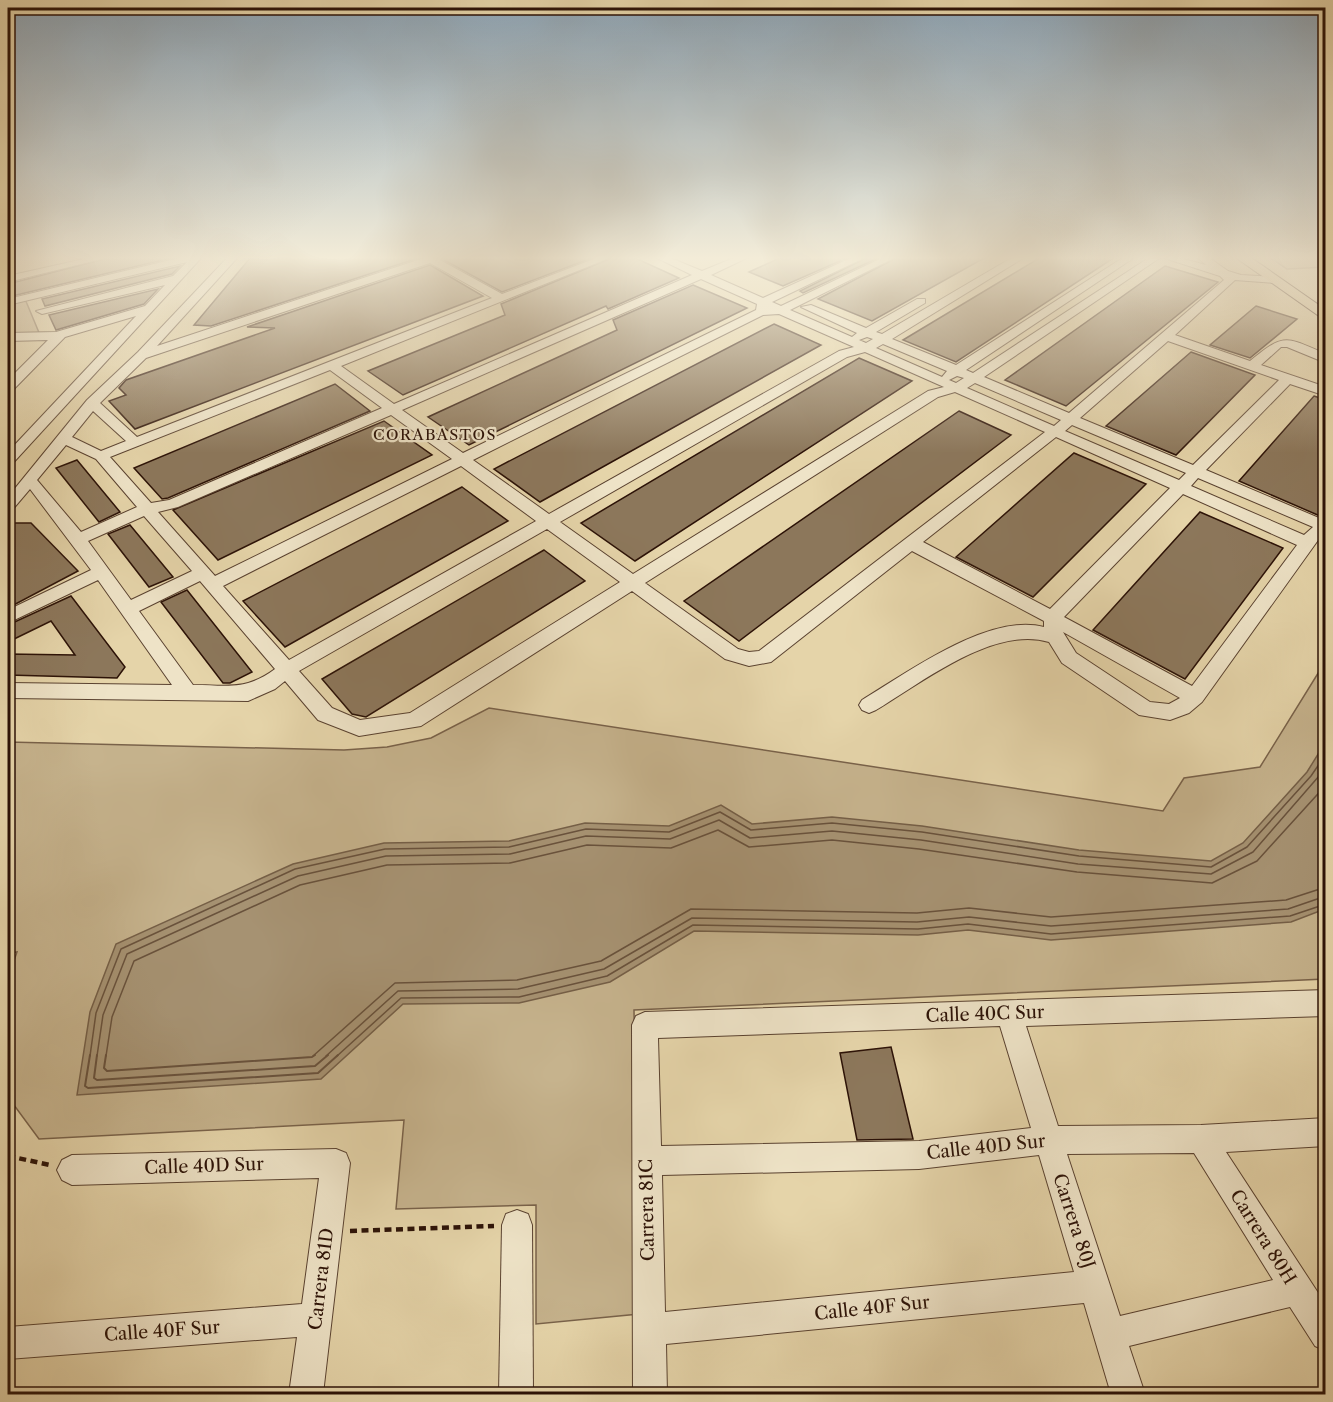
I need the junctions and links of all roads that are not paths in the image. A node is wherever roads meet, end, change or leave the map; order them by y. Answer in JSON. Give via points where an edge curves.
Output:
{"nodes":[{"id":1,"x":48,"y":322,"type":"edge"},
{"id":2,"x":96,"y":322,"type":"edge"},
{"id":3,"x":135,"y":322,"type":"edge"},
{"id":4,"x":173,"y":322,"type":"edge"},
{"id":5,"x":242,"y":322,"type":"edge"},
{"id":6,"x":438,"y":322,"type":"edge"},
{"id":7,"x":592,"y":322,"type":"edge"},
{"id":8,"x":732,"y":322,"type":"edge"},
{"id":9,"x":803,"y":322,"type":"edge"},
{"id":10,"x":844,"y":322,"type":"edge"},
{"id":11,"x":884,"y":322,"type":"edge"},
{"id":12,"x":910,"y":322,"type":"edge"},
{"id":13,"x":1029,"y":322,"type":"edge"},
{"id":14,"x":1057,"y":322,"type":"edge"},
{"id":15,"x":1184,"y":322,"type":"edge"},
{"id":16,"x":867,"y":332,"type":"junction"},
{"id":17,"x":59,"y":336,"type":"junction"},
{"id":18,"x":8,"y":337,"type":"edge"},
{"id":19,"x":1169,"y":337,"type":"junction"},
{"id":20,"x":883,"y":339,"type":"junction"},
{"id":21,"x":847,"y":348,"type":"junction"},
{"id":22,"x":867,"y":348,"type":"junction"},
{"id":23,"x":142,"y":356,"type":"junction"},
{"id":24,"x":1326,"y":359,"type":"edge"},
{"id":25,"x":331,"y":365,"type":"junction"},
{"id":26,"x":8,"y":366,"type":"edge"},
{"id":27,"x":29,"y":366,"type":"junction"},
{"id":28,"x":1252,"y":366,"type":"junction"},
{"id":29,"x":957,"y":370,"type":"junction"},
{"id":30,"x":974,"y":378,"type":"junction"},
{"id":31,"x":1287,"y":379,"type":"junction"},
{"id":32,"x":8,"y":387,"type":"edge"},
{"id":33,"x":937,"y":387,"type":"junction"},
{"id":34,"x":957,"y":388,"type":"junction"},
{"id":35,"x":1326,"y":392,"type":"edge"},
{"id":36,"x":92,"y":403,"type":"junction"},
{"id":37,"x":392,"y":409,"type":"junction"},
{"id":38,"x":1071,"y":419,"type":"junction"},
{"id":39,"x":1055,"y":431,"type":"junction"},
{"id":40,"x":63,"y":438,"type":"junction"},
{"id":41,"x":136,"y":442,"type":"junction"},
{"id":42,"x":14,"y":446,"type":"edge"},
{"id":43,"x":101,"y":456,"type":"junction"},
{"id":44,"x":8,"y":460,"type":"edge"},
{"id":45,"x":464,"y":461,"type":"junction"},
{"id":46,"x":1196,"y":472,"type":"junction"},
{"id":47,"x":29,"y":479,"type":"junction"},
{"id":48,"x":1181,"y":487,"type":"junction"},
{"id":49,"x":8,"y":506,"type":"edge"},
{"id":50,"x":147,"y":509,"type":"junction"},
{"id":51,"x":1323,"y":522,"type":"edge"},
{"id":52,"x":549,"y":523,"type":"junction"},
{"id":53,"x":78,"y":539,"type":"junction"},
{"id":54,"x":911,"y":543,"type":"junction"},
{"id":55,"x":1307,"y":543,"type":"junction"},
{"id":56,"x":101,"y":572,"type":"junction"},
{"id":57,"x":208,"y":579,"type":"junction"},
{"id":58,"x":633,"y":583,"type":"junction"},
{"id":59,"x":128,"y":609,"type":"junction"},
{"id":60,"x":8,"y":617,"type":"edge"},
{"id":61,"x":1054,"y":628,"type":"junction"},
{"id":62,"x":286,"y":670,"type":"junction"},
{"id":63,"x":8,"y":691,"type":"edge"},
{"id":64,"x":188,"y":693,"type":"junction"},
{"id":65,"x":1195,"y":697,"type":"junction"},
{"id":66,"x":869,"y":705,"type":"dead end"},
{"id":67,"x":1326,"y":1003,"type":"edge"},
{"id":68,"x":1009,"y":1013,"type":"junction"},
{"id":69,"x":645,"y":1025,"type":"joint"},
{"id":70,"x":1326,"y":1132,"type":"edge"},
{"id":71,"x":1201,"y":1139,"type":"junction"},
{"id":72,"x":1047,"y":1140,"type":"junction"},
{"id":73,"x":647,"y":1161,"type":"junction"},
{"id":74,"x":336,"y":1163,"type":"joint"},
{"id":75,"x":72,"y":1170,"type":"road end"},
{"id":76,"x":517,"y":1225,"type":"road end"},
{"id":77,"x":1095,"y":1286,"type":"junction"},
{"id":78,"x":1296,"y":1290,"type":"junction"},
{"id":79,"x":316,"y":1319,"type":"junction"},
{"id":80,"x":649,"y":1330,"type":"junction"},
{"id":81,"x":1110,"y":1334,"type":"junction"},
{"id":82,"x":1326,"y":1335,"type":"edge"},
{"id":83,"x":8,"y":1343,"type":"edge"},
{"id":84,"x":306,"y":1395,"type":"edge"},
{"id":85,"x":516,"y":1395,"type":"edge"},
{"id":86,"x":650,"y":1395,"type":"edge"},
{"id":87,"x":1128,"y":1395,"type":"edge"}],
"edges":[{"from":1,"to":17,"type":"street"},
{"from":2,"to":17,"type":"street"},
{"from":3,"to":42,"type":"street"},
{"from":4,"to":23,"type":"street"},
{"from":5,"to":23,"type":"street"},
{"from":6,"to":25,"type":"street"},
{"from":7,"to":37,"type":"street"},
{"from":8,"to":45,"type":"street"},
{"from":9,"to":21,"type":"street"},
{"from":10,"to":16,"type":"street"},
{"from":11,"to":16,"type":"street"},
{"from":12,"to":20,"type":"street"},
{"from":13,"to":29,"type":"street"},
{"from":14,"to":30,"type":"street"},
{"from":15,"to":19,"type":"street"},
{"from":16,"to":20,"type":"street"},
{"from":16,"to":21,"type":"street"},
{"from":17,"to":18,"type":"street"},
{"from":17,"to":27,"type":"street"},
{"from":19,"to":28,"type":"street"},
{"from":19,"to":38,"type":"street"},
{"from":20,"to":22,"type":"street"},
{"from":20,"to":29,"type":"street"},
{"from":21,"to":22,"type":"street"},
{"from":21,"to":52,"type":"street"},
{"from":22,"to":33,"type":"street"},
{"from":23,"to":36,"type":"street"},
{"from":24,"to":28,"type":"street","via":[[1289,344],[1278,344]]},
{"from":25,"to":37,"type":"street"},
{"from":25,"to":41,"type":"street"},
{"from":26,"to":27,"type":"street"},
{"from":27,"to":32,"type":"street"},
{"from":28,"to":31,"type":"street"},
{"from":29,"to":30,"type":"street"},
{"from":29,"to":33,"type":"street"},
{"from":30,"to":34,"type":"street"},
{"from":30,"to":38,"type":"street"},
{"from":31,"to":35,"type":"street"},
{"from":31,"to":46,"type":"street"},
{"from":33,"to":34,"type":"street"},
{"from":33,"to":58,"type":"street"},
{"from":34,"to":39,"type":"street"},
{"from":36,"to":40,"type":"street"},
{"from":36,"to":41,"type":"street"},
{"from":37,"to":45,"type":"street"},
{"from":37,"to":50,"type":"street","via":[[172,504]]},
{"from":38,"to":39,"type":"street"},
{"from":38,"to":46,"type":"street"},
{"from":39,"to":48,"type":"street"},
{"from":39,"to":54,"type":"street"},
{"from":40,"to":43,"type":"street"},
{"from":40,"to":47,"type":"street"},
{"from":41,"to":43,"type":"street"},
{"from":42,"to":44,"type":"street"},
{"from":43,"to":50,"type":"street"},
{"from":45,"to":52,"type":"street"},
{"from":45,"to":57,"type":"street"},
{"from":46,"to":48,"type":"street"},
{"from":46,"to":51,"type":"street"},
{"from":47,"to":49,"type":"street"},
{"from":47,"to":53,"type":"street"},
{"from":48,"to":55,"type":"street"},
{"from":48,"to":61,"type":"street"},
{"from":50,"to":53,"type":"street"},
{"from":50,"to":57,"type":"street"},
{"from":51,"to":55,"type":"street"},
{"from":52,"to":58,"type":"street"},
{"from":52,"to":62,"type":"street"},
{"from":53,"to":56,"type":"street"},
{"from":54,"to":58,"type":"street","via":[[764,657],[749,659],[732,654]]},
{"from":54,"to":61,"type":"street"},
{"from":55,"to":65,"type":"street"},
{"from":56,"to":59,"type":"street"},
{"from":56,"to":60,"type":"street"},
{"from":57,"to":59,"type":"street"},
{"from":57,"to":62,"type":"street"},
{"from":58,"to":62,"type":"street","via":[[414,720],[359,728],[325,714]]},
{"from":59,"to":64,"type":"street"},
{"from":61,"to":65,"type":"street"},
{"from":61,"to":65,"type":"street","via":[[1070,658],[1146,709],[1170,712]]},
{"from":61,"to":66,"type":"street","via":[[1007,633],[945,660]]},
{"from":62,"to":64,"type":"street","via":[[248,693]]},
{"from":63,"to":64,"type":"street"},
{"from":67,"to":68,"type":"street","name":"Calle 40C Sur"},
{"from":68,"to":69,"type":"street","name":"Calle 40C Sur"},
{"from":68,"to":72,"type":"street","name":"Carrera 80J"},
{"from":69,"to":73,"type":"street","name":"Carrera 81C"},
{"from":70,"to":71,"type":"street","name":"Calle 40D Sur"},
{"from":71,"to":72,"type":"street","name":"Calle 40D Sur"},
{"from":71,"to":78,"type":"street","name":"Carrera 80H"},
{"from":72,"to":73,"type":"street","name":"Calle 40D Sur","via":[[919,1155]]},
{"from":72,"to":77,"type":"street","name":"Carrera 80J"},
{"from":73,"to":80,"type":"street","name":"Carrera 81C"},
{"from":74,"to":75,"type":"street","name":"Calle 40D Sur"},
{"from":74,"to":79,"type":"street","name":"Carrera 81D"},
{"from":76,"to":85,"type":"street"},
{"from":77,"to":80,"type":"street","name":"Calle 40F Sur"},
{"from":77,"to":81,"type":"street","name":"Carrera 80J"},
{"from":78,"to":81,"type":"street"},
{"from":78,"to":82,"type":"street","name":"Carrera 80H"},
{"from":79,"to":83,"type":"street","name":"Calle 40F Sur"},
{"from":79,"to":84,"type":"street","name":"Carrera 81D"},
{"from":80,"to":86,"type":"street","name":"Carrera 81C"},
{"from":81,"to":87,"type":"street","name":"Carrera 80J"}]}
